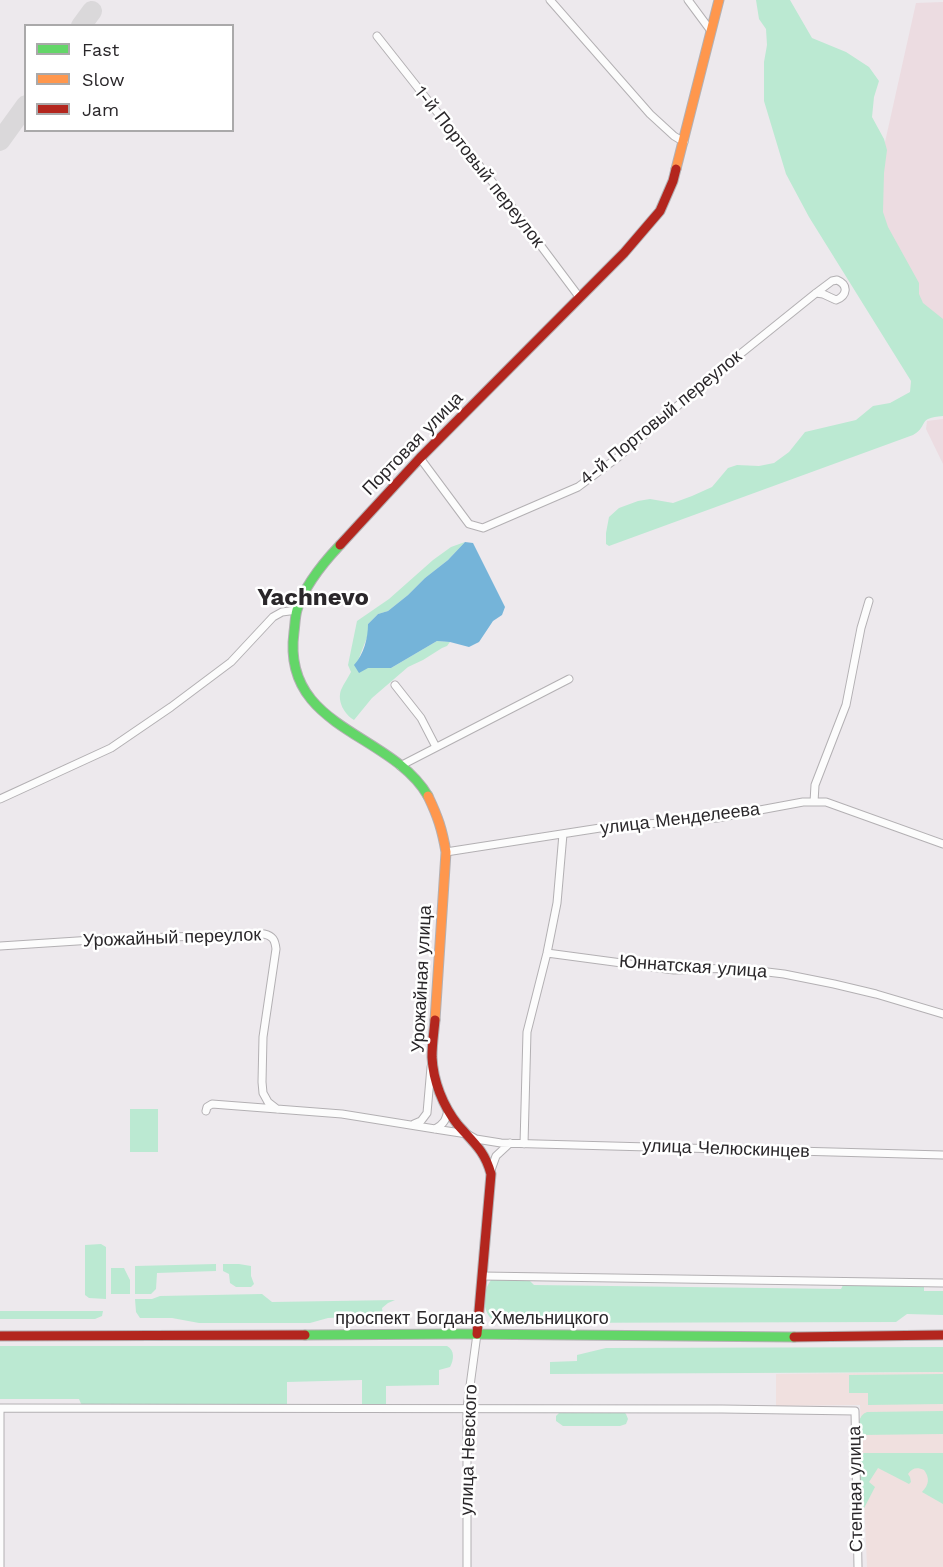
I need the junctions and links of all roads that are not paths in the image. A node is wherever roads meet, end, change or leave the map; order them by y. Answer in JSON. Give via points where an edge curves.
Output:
{"nodes":[{"id":1,"x":550,"y":0,"type":"edge"},
{"id":2,"x":688,"y":0,"type":"edge"},
{"id":3,"x":719,"y":0,"type":"edge"},
{"id":4,"x":711,"y":31,"type":"junction"},
{"id":5,"x":377,"y":36,"type":"dead end"},
{"id":6,"x":684,"y":142,"type":"junction"},
{"id":7,"x":816,"y":292,"type":"dead end"},
{"id":8,"x":580,"y":298,"type":"junction"},
{"id":9,"x":420,"y":458,"type":"junction"},
{"id":10,"x":869,"y":600,"type":"dead end"},
{"id":11,"x":297,"y":610,"type":"junction"},
{"id":12,"x":569,"y":679,"type":"dead end"},
{"id":13,"x":395,"y":685,"type":"dead end"},
{"id":14,"x":436,"y":747,"type":"junction"},
{"id":15,"x":400,"y":766,"type":"junction"},
{"id":16,"x":0,"y":800,"type":"edge"},
{"id":17,"x":814,"y":802,"type":"junction"},
{"id":18,"x":563,"y":834,"type":"junction"},
{"id":19,"x":943,"y":844,"type":"edge"},
{"id":20,"x":446,"y":852,"type":"junction"},
{"id":21,"x":0,"y":946,"type":"edge"},
{"id":22,"x":547,"y":953,"type":"junction"},
{"id":23,"x":943,"y":1014,"type":"edge"},
{"id":24,"x":432,"y":1057,"type":"junction"},
{"id":25,"x":277,"y":1109,"type":"junction"},
{"id":26,"x":448,"y":1110,"type":"junction"},
{"id":27,"x":206,"y":1111,"type":"dead end"},
{"id":28,"x":412,"y":1124,"type":"junction"},
{"id":29,"x":435,"y":1128,"type":"junction"},
{"id":30,"x":467,"y":1134,"type":"junction"},
{"id":31,"x":501,"y":1143,"type":"junction"},
{"id":32,"x":510,"y":1143,"type":"junction"},
{"id":33,"x":524,"y":1143,"type":"junction"},
{"id":34,"x":486,"y":1155,"type":"junction"},
{"id":35,"x":943,"y":1155,"type":"edge"},
{"id":36,"x":490,"y":1174,"type":"junction"},
{"id":37,"x":482,"y":1276,"type":"junction"},
{"id":38,"x":943,"y":1283,"type":"edge"},
{"id":39,"x":477,"y":1334,"type":"junction"},
{"id":40,"x":0,"y":1335,"type":"edge"},
{"id":41,"x":943,"y":1335,"type":"edge"},
{"id":42,"x":0,"y":1408,"type":"edge"},
{"id":43,"x":467,"y":1408,"type":"junction"},
{"id":44,"x":0,"y":1567,"type":"edge"},
{"id":45,"x":467,"y":1567,"type":"edge"},
{"id":46,"x":858,"y":1567,"type":"edge"}],
"edges":[{"from":1,"to":6,"type":"street","via":[[650,114]]},
{"from":2,"to":4,"type":"street"},
{"from":3,"to":4,"type":"street","name":"Портовая улица"},
{"from":4,"to":6,"type":"street","name":"Портовая улица"},
{"from":5,"to":8,"type":"street","name":"1-й Портовый переулок"},
{"from":6,"to":8,"type":"street","name":"Портовая улица","via":[[674,181],[660,212]]},
{"from":7,"to":9,"type":"street","name":"4-й Портовый переулок","via":[[578,487],[483,528],[469,524]]},
{"from":8,"to":9,"type":"street","name":"Портовая улица"},
{"from":9,"to":11,"type":"street","name":"Портовая улица","via":[[333,552]]},
{"from":10,"to":17,"type":"street","via":[[846,705],[815,785]]},
{"from":11,"to":15,"type":"street","name":"Урожайная улица","via":[[293,639],[295,669],[312,701],[328,717]]},
{"from":11,"to":16,"type":"street","via":[[273,617],[231,662],[111,748]]},
{"from":12,"to":14,"type":"street"},
{"from":13,"to":14,"type":"street","via":[[421,718]]},
{"from":14,"to":15,"type":"street"},
{"from":15,"to":20,"type":"street","name":"Урожайная улица","via":[[410,772],[432,804]]},
{"from":17,"to":18,"type":"street","name":"улица Менделеева","via":[[717,818]]},
{"from":17,"to":19,"type":"street","name":"улица Менделеева","via":[[826,802]]},
{"from":18,"to":20,"type":"street","name":"улица Менделеева"},
{"from":18,"to":22,"type":"street","via":[[557,903]]},
{"from":20,"to":24,"type":"street","name":"Урожайная улица"},
{"from":21,"to":25,"type":"street","name":"Урожайный переулок","via":[[108,939],[271,936],[276,949],[262,1082],[268,1102]]},
{"from":22,"to":23,"type":"street","name":"Юннатская улица","via":[[674,970],[734,968],[784,974],[876,994]]},
{"from":22,"to":33,"type":"street","via":[[527,1032]]},
{"from":24,"to":26,"type":"street","name":"Урожайная улица"},
{"from":24,"to":28,"type":"street","via":[[427,1113],[422,1121]]},
{"from":25,"to":27,"type":"street","via":[[212,1104]]},
{"from":25,"to":28,"type":"street"},
{"from":26,"to":29,"type":"street","via":[[442,1125]]},
{"from":26,"to":30,"type":"street","name":"Урожайная улица"},
{"from":28,"to":29,"type":"street","name":"улица Челюскинцев"},
{"from":29,"to":30,"type":"street","name":"улица Челюскинцев"},
{"from":30,"to":31,"type":"street","name":"улица Челюскинцев"},
{"from":30,"to":34,"type":"street","name":"Урожайная улица"},
{"from":31,"to":32,"type":"street","name":"улица Челюскинцев"},
{"from":31,"to":34,"type":"street","via":[[489,1147]]},
{"from":32,"to":33,"type":"street","name":"улица Челюскинцев"},
{"from":32,"to":36,"type":"street","via":[[496,1156]]},
{"from":33,"to":35,"type":"street","name":"улица Челюскинцев"},
{"from":34,"to":36,"type":"street"},
{"from":36,"to":37,"type":"street"},
{"from":37,"to":38,"type":"street"},
{"from":37,"to":39,"type":"street"},
{"from":39,"to":40,"type":"street","name":"проспект Богдана Хмельницкого"},
{"from":39,"to":41,"type":"street","name":"проспект Богдана Хмельницкого"},
{"from":39,"to":43,"type":"street","name":"улица Невского"},
{"from":42,"to":43,"type":"street"},
{"from":42,"to":44,"type":"street"},
{"from":43,"to":45,"type":"street","name":"улица Невского"},
{"from":43,"to":46,"type":"street","name":"Степная улица","via":[[855,1411]]}]}
